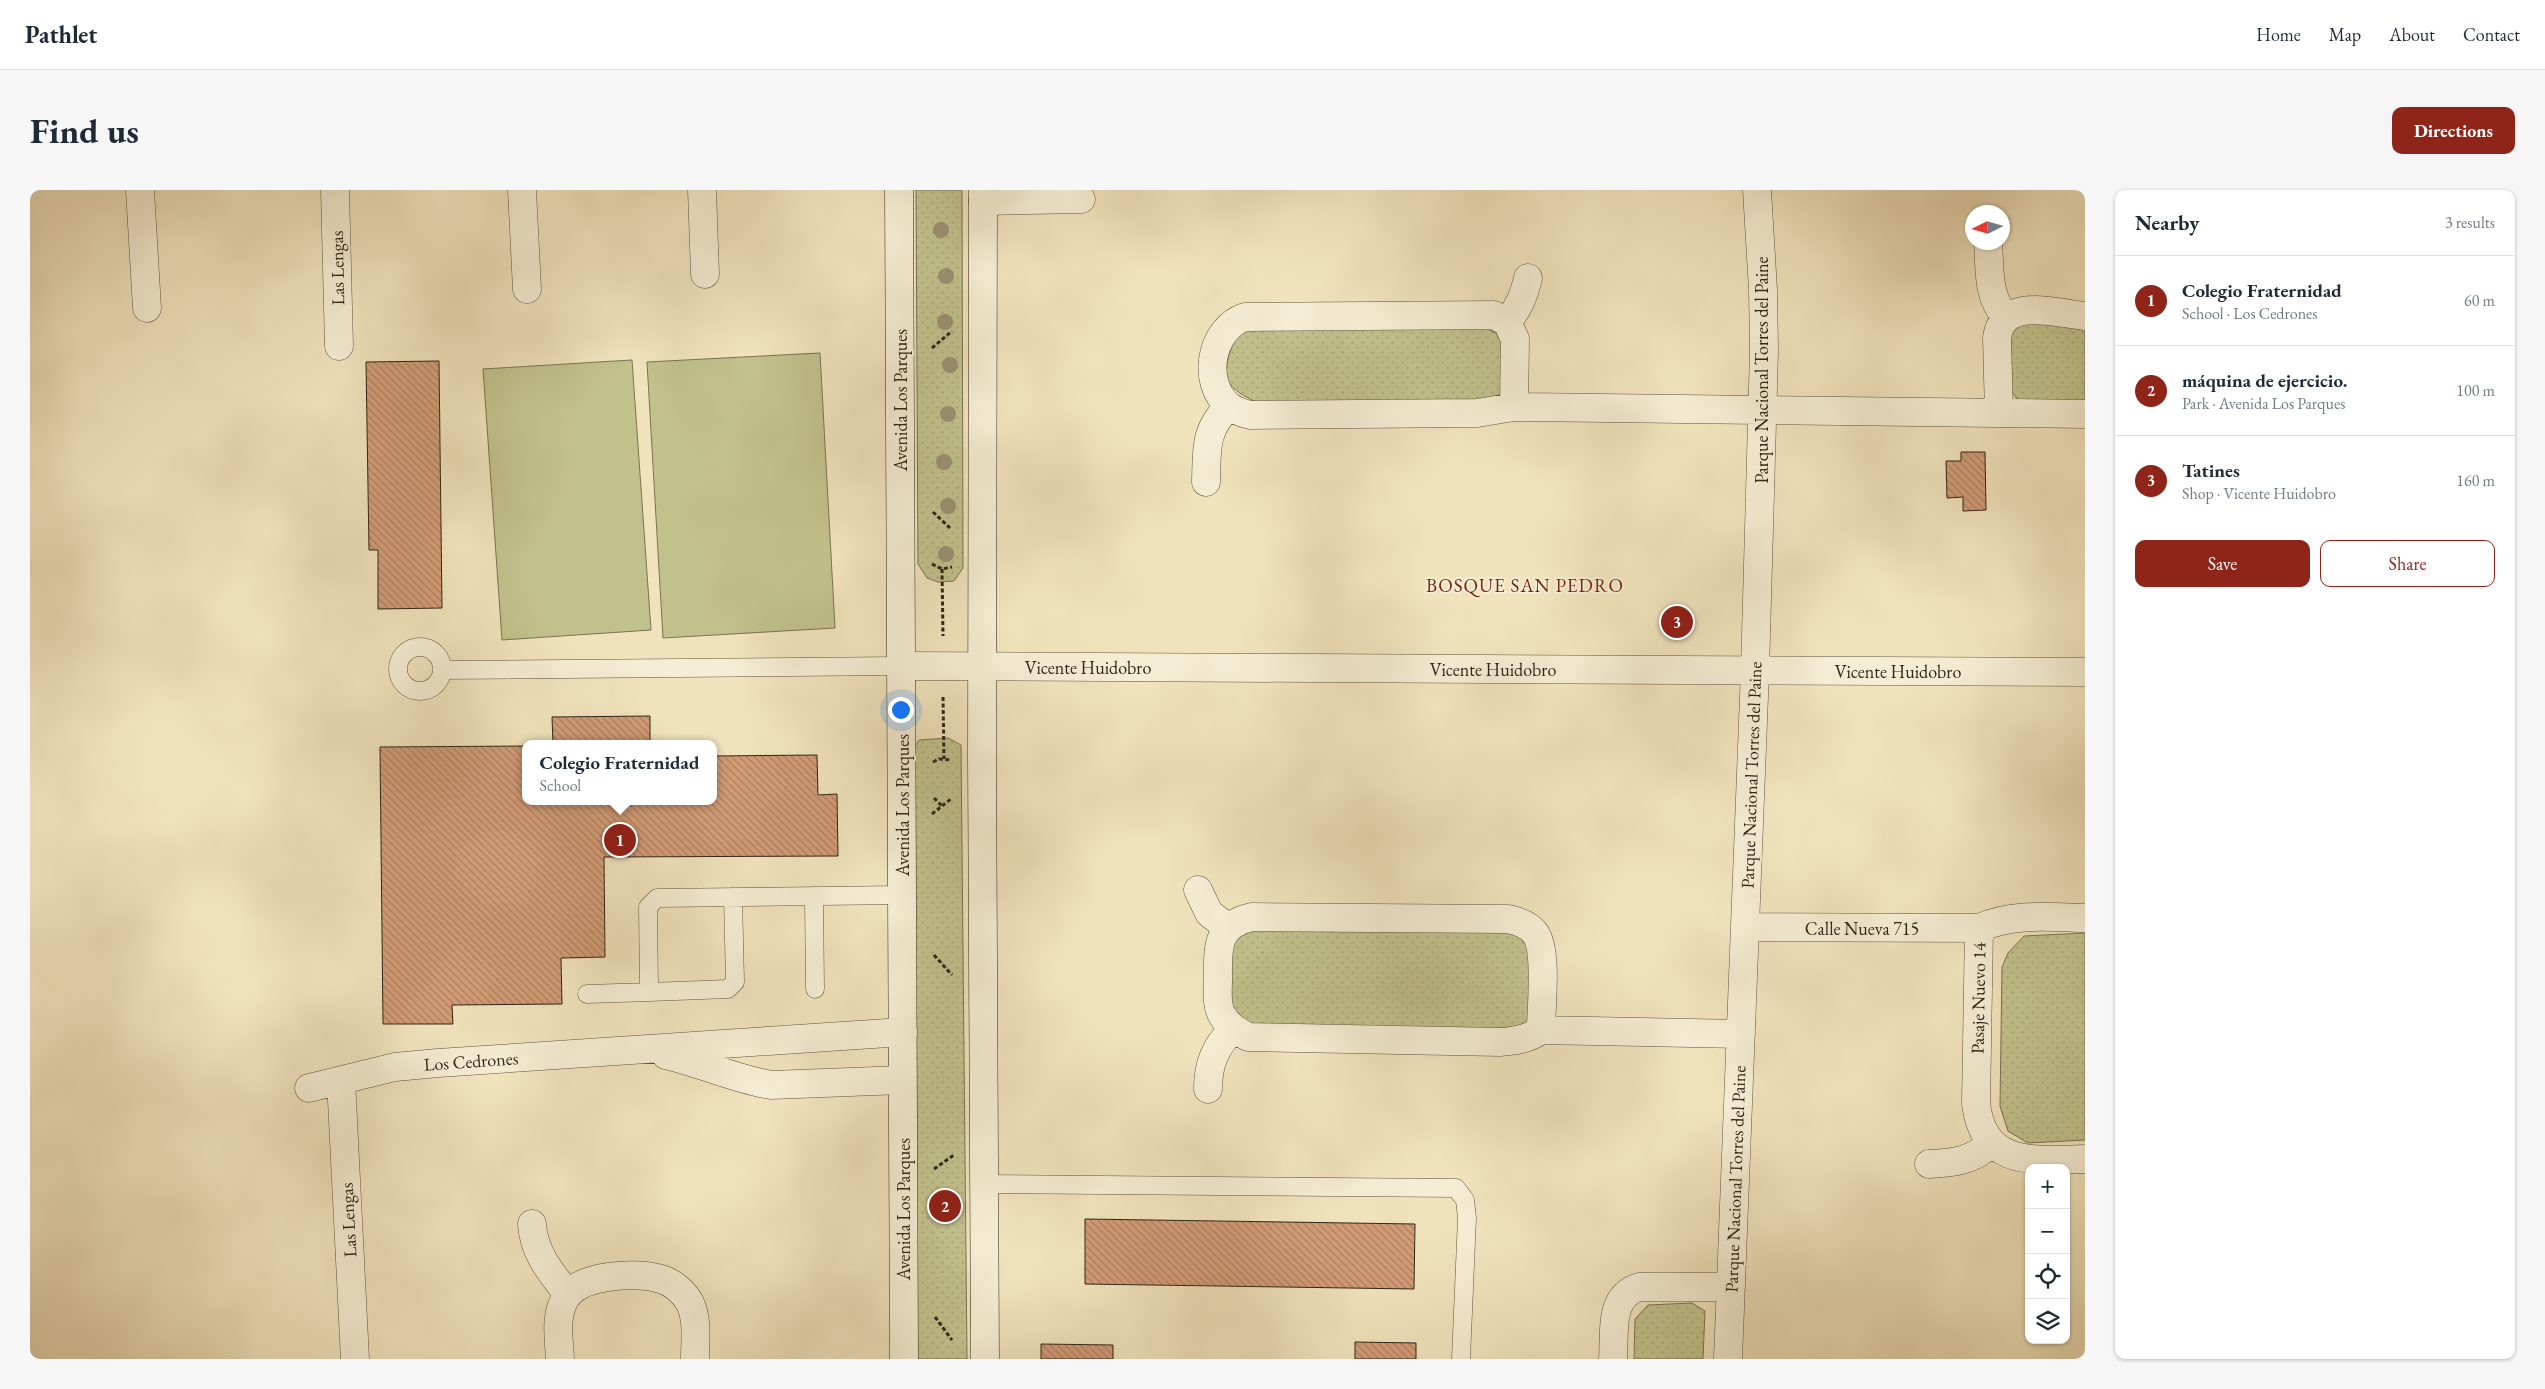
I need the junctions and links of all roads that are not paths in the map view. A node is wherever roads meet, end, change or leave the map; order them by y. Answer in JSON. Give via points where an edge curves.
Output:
{"nodes":[{"id":1,"x":140,"y":190,"type":"edge"},
{"id":2,"x":335,"y":190,"type":"edge"},
{"id":3,"x":522,"y":190,"type":"edge"},
{"id":4,"x":702,"y":190,"type":"edge"},
{"id":5,"x":899,"y":190,"type":"edge"},
{"id":6,"x":1757,"y":190,"type":"edge"},
{"id":7,"x":983,"y":195,"type":"edge"},
{"id":8,"x":1081,"y":200,"type":"dead end"},
{"id":9,"x":1989,"y":250,"type":"edge"},
{"id":10,"x":705,"y":274,"type":"dead end"},
{"id":11,"x":1528,"y":278,"type":"dead end"},
{"id":12,"x":527,"y":289,"type":"dead end"},
{"id":13,"x":147,"y":308,"type":"dead end"},
{"id":14,"x":2085,"y":316,"type":"edge"},
{"id":15,"x":2006,"y":318,"type":"junction"},
{"id":16,"x":1507,"y":322,"type":"junction"},
{"id":17,"x":339,"y":346,"type":"dead end"},
{"id":18,"x":1229,"y":406,"type":"junction"},
{"id":19,"x":1514,"y":407,"type":"junction"},
{"id":20,"x":1762,"y":411,"type":"junction"},
{"id":21,"x":1999,"y":413,"type":"junction"},
{"id":22,"x":2085,"y":414,"type":"edge"},
{"id":23,"x":1206,"y":482,"type":"dead end"},
{"id":24,"x":901,"y":666,"type":"junction"},
{"id":25,"x":982,"y":666,"type":"junction"},
{"id":26,"x":443,"y":670,"type":"dead end"},
{"id":27,"x":1755,"y":671,"type":"junction"},
{"id":28,"x":2085,"y":672,"type":"edge"},
{"id":29,"x":1198,"y":890,"type":"dead end"},
{"id":30,"x":902,"y":895,"type":"junction"},
{"id":31,"x":814,"y":896,"type":"junction"},
{"id":32,"x":733,"y":897,"type":"junction"},
{"id":33,"x":2085,"y":918,"type":"edge"},
{"id":34,"x":1745,"y":927,"type":"junction"},
{"id":35,"x":1228,"y":928,"type":"junction"},
{"id":36,"x":1979,"y":928,"type":"junction"},
{"id":37,"x":814,"y":989,"type":"dead end"},
{"id":38,"x":649,"y":992,"type":"junction"},
{"id":39,"x":588,"y":994,"type":"dead end"},
{"id":40,"x":1233,"y":1029,"type":"junction"},
{"id":41,"x":1541,"y":1030,"type":"junction"},
{"id":42,"x":903,"y":1032,"type":"junction"},
{"id":43,"x":1741,"y":1034,"type":"junction"},
{"id":44,"x":634,"y":1050,"type":"junction"},
{"id":45,"x":341,"y":1080,"type":"junction"},
{"id":46,"x":902,"y":1080,"type":"junction"},
{"id":47,"x":309,"y":1088,"type":"dead end"},
{"id":48,"x":1208,"y":1089,"type":"dead end"},
{"id":49,"x":1991,"y":1143,"type":"junction"},
{"id":50,"x":2085,"y":1159,"type":"edge"},
{"id":51,"x":1929,"y":1164,"type":"dead end"},
{"id":52,"x":984,"y":1184,"type":"junction"},
{"id":53,"x":532,"y":1224,"type":"dead end"},
{"id":54,"x":1731,"y":1287,"type":"junction"},
{"id":55,"x":568,"y":1295,"type":"junction"},
{"id":56,"x":355,"y":1359,"type":"edge"},
{"id":57,"x":560,"y":1359,"type":"edge"},
{"id":58,"x":695,"y":1359,"type":"edge"},
{"id":59,"x":904,"y":1359,"type":"edge"},
{"id":60,"x":984,"y":1359,"type":"edge"},
{"id":61,"x":1461,"y":1359,"type":"edge"},
{"id":62,"x":1614,"y":1359,"type":"edge"},
{"id":63,"x":1728,"y":1359,"type":"edge"}],
"edges":[{"from":1,"to":13,"type":"street"},
{"from":2,"to":17,"type":"street","name":"Las Lengas"},
{"from":3,"to":12,"type":"street"},
{"from":4,"to":10,"type":"street"},
{"from":5,"to":24,"type":"street","name":"Avenida Los Parques"},
{"from":6,"to":20,"type":"street","name":"Parque Nacional Torres del Paine","via":[[1763,290]]},
{"from":7,"to":8,"type":"street"},
{"from":7,"to":25,"type":"street"},
{"from":9,"to":15,"type":"street","via":[[1994,301]]},
{"from":11,"to":16,"type":"street","via":[[1517,311]]},
{"from":14,"to":15,"type":"street","via":[[2022,310]]},
{"from":15,"to":21,"type":"street","via":[[1997,338]]},
{"from":16,"to":18,"type":"street","via":[[1486,314],[1245,317],[1227,327],[1218,338],[1214,351],[1216,389]]},
{"from":16,"to":19,"type":"street","via":[[1515,339]]},
{"from":18,"to":19,"type":"street","via":[[1250,415],[1477,413]]},
{"from":18,"to":23,"type":"street","via":[[1209,434]]},
{"from":19,"to":20,"type":"street"},
{"from":20,"to":21,"type":"street"},
{"from":20,"to":27,"type":"street","name":"Parque Nacional Torres del Paine"},
{"from":21,"to":22,"type":"street"},
{"from":24,"to":25,"type":"street","name":"Vicente Huidobro"},
{"from":24,"to":26,"type":"lane"},
{"from":24,"to":30,"type":"street","name":"Avenida Los Parques"},
{"from":25,"to":27,"type":"street","name":"Vicente Huidobro"},
{"from":25,"to":52,"type":"street"},
{"from":27,"to":28,"type":"street","name":"Vicente Huidobro"},
{"from":27,"to":34,"type":"street","name":"Parque Nacional Torres del Paine"},
{"from":29,"to":35,"type":"street","via":[[1209,913]]},
{"from":30,"to":31,"type":"lane"},
{"from":30,"to":42,"type":"street","name":"Avenida Los Parques"},
{"from":31,"to":32,"type":"lane"},
{"from":31,"to":37,"type":"lane"},
{"from":32,"to":38,"type":"lane","via":[[657,898],[648,908]]},
{"from":32,"to":38,"type":"lane","via":[[735,982],[728,989]]},
{"from":33,"to":36,"type":"street","name":"Pasaje Nuevo 14","via":[[2014,917]]},
{"from":34,"to":36,"type":"street","name":"Calle Nueva 715"},
{"from":34,"to":43,"type":"street","name":"Parque Nacional Torres del Paine"},
{"from":35,"to":40,"type":"street","via":[[1218,952],[1218,1001],[1221,1013]]},
{"from":35,"to":41,"type":"street","via":[[1252,916],[1517,920],[1531,928],[1540,943]]},
{"from":36,"to":49,"type":"street","name":"Pasaje Nuevo 14","via":[[1976,1104],[1982,1131]]},
{"from":38,"to":39,"type":"lane"},
{"from":40,"to":41,"type":"street","via":[[1258,1038],[1500,1042],[1517,1041]]},
{"from":40,"to":48,"type":"street","via":[[1214,1053]]},
{"from":41,"to":43,"type":"street"},
{"from":42,"to":44,"type":"street","name":"Los Cedrones"},
{"from":42,"to":46,"type":"street","name":"Avenida Los Parques"},
{"from":43,"to":54,"type":"street","name":"Parque Nacional Torres del Paine"},
{"from":44,"to":45,"type":"street","name":"Los Cedrones","via":[[395,1067]]},
{"from":44,"to":46,"type":"street","name":"Los Cedrones","via":[[694,1062],[751,1082],[771,1085]]},
{"from":45,"to":47,"type":"street","name":"Los Cedrones"},
{"from":45,"to":56,"type":"street","name":"Las Lengas"},
{"from":46,"to":59,"type":"street","name":"Avenida Los Parques"},
{"from":49,"to":50,"type":"street","via":[[2004,1153],[2019,1158]]},
{"from":49,"to":51,"type":"street","via":[[1964,1160]]},
{"from":52,"to":60,"type":"street"},
{"from":52,"to":61,"type":"lane","via":[[1456,1188],[1465,1200],[1467,1218]]},
{"from":53,"to":55,"type":"street","via":[[538,1254]]},
{"from":54,"to":62,"type":"street","via":[[1639,1288],[1626,1294],[1618,1302],[1615,1313]]},
{"from":54,"to":63,"type":"street","name":"Parque Nacional Torres del Paine"},
{"from":55,"to":57,"type":"street","via":[[558,1320]]},
{"from":55,"to":58,"type":"street","via":[[578,1285],[592,1279],[650,1277],[673,1285],[689,1302],[695,1317]]}]}
